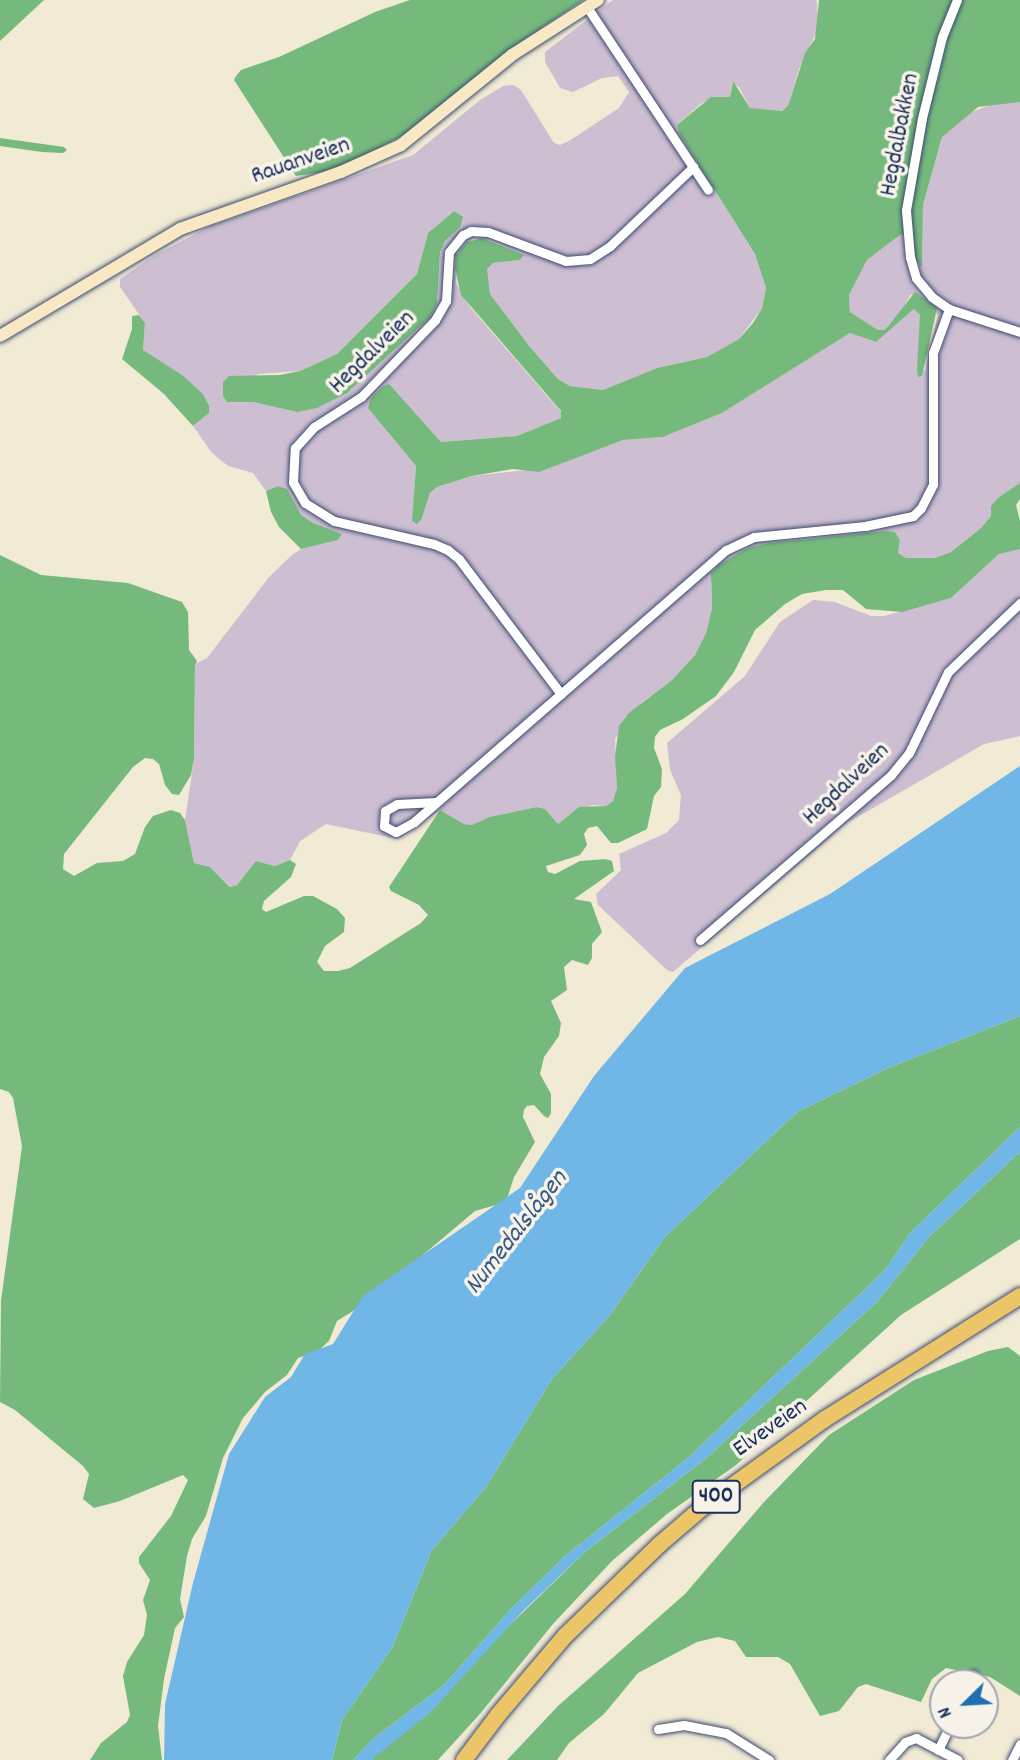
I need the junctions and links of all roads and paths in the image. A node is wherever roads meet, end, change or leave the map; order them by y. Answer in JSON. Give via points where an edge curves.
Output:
{"nodes":[{"id":1,"x":957,"y":0,"type":"edge"},
{"id":2,"x":593,"y":3,"type":"edge"},
{"id":3,"x":693,"y":167,"type":"junction"},
{"id":4,"x":708,"y":190,"type":"dead end"},
{"id":5,"x":949,"y":309,"type":"junction"},
{"id":6,"x":1020,"y":332,"type":"edge"},
{"id":7,"x":0,"y":337,"type":"edge"},
{"id":8,"x":1020,"y":603,"type":"edge"},
{"id":9,"x":561,"y":694,"type":"junction"},
{"id":10,"x":436,"y":802,"type":"junction"},
{"id":11,"x":700,"y":940,"type":"dead end"},
{"id":12,"x":1020,"y":1296,"type":"edge"},
{"id":13,"x":658,"y":1730,"type":"dead end"},
{"id":14,"x":944,"y":1739,"type":"edge"},
{"id":15,"x":1020,"y":1744,"type":"edge"},
{"id":16,"x":939,"y":1750,"type":"junction"},
{"id":17,"x":464,"y":1760,"type":"edge"},
{"id":18,"x":769,"y":1760,"type":"edge"},
{"id":19,"x":889,"y":1760,"type":"edge"},
{"id":20,"x":958,"y":1760,"type":"edge"},
{"id":21,"x":1012,"y":1760,"type":"edge"}],
"edges":[{"from":1,"to":5,"type":"street","name":"Hegdalbakken","via":[[922,118],[906,210],[909,257],[916,278]]},
{"from":2,"to":3,"type":"street"},
{"from":2,"to":7,"type":"main road","name":"Rauanveien","via":[[512,55],[401,145],[341,172],[180,229]]},
{"from":3,"to":4,"type":"street"},
{"from":3,"to":9,"type":"street","name":"Hegdalveien","via":[[610,246],[590,259],[566,261],[488,232],[463,235],[450,252],[446,301],[435,320],[370,389],[314,427],[295,449],[293,482],[304,503],[334,521],[448,550]]},
{"from":5,"to":6,"type":"street"},
{"from":5,"to":9,"type":"street","via":[[933,353],[933,484],[913,516],[738,543]]},
{"from":8,"to":11,"type":"street","name":"Hegdalveien","via":[[948,672],[909,753],[891,775]]},
{"from":9,"to":10,"type":"street"},
{"from":10,"to":10,"type":"street","via":[[397,804],[385,811],[384,826],[396,832],[404,830]]},
{"from":12,"to":17,"type":"highway","name":"Elveveien","number":"400","via":[[825,1419],[703,1507],[565,1636]]},
{"from":13,"to":18,"type":"street","via":[[684,1726],[726,1733]]},
{"from":14,"to":16,"type":"street"},
{"from":15,"to":21,"type":"street"},
{"from":16,"to":19,"type":"street","via":[[916,1738],[905,1742]]},
{"from":16,"to":20,"type":"street"}]}
